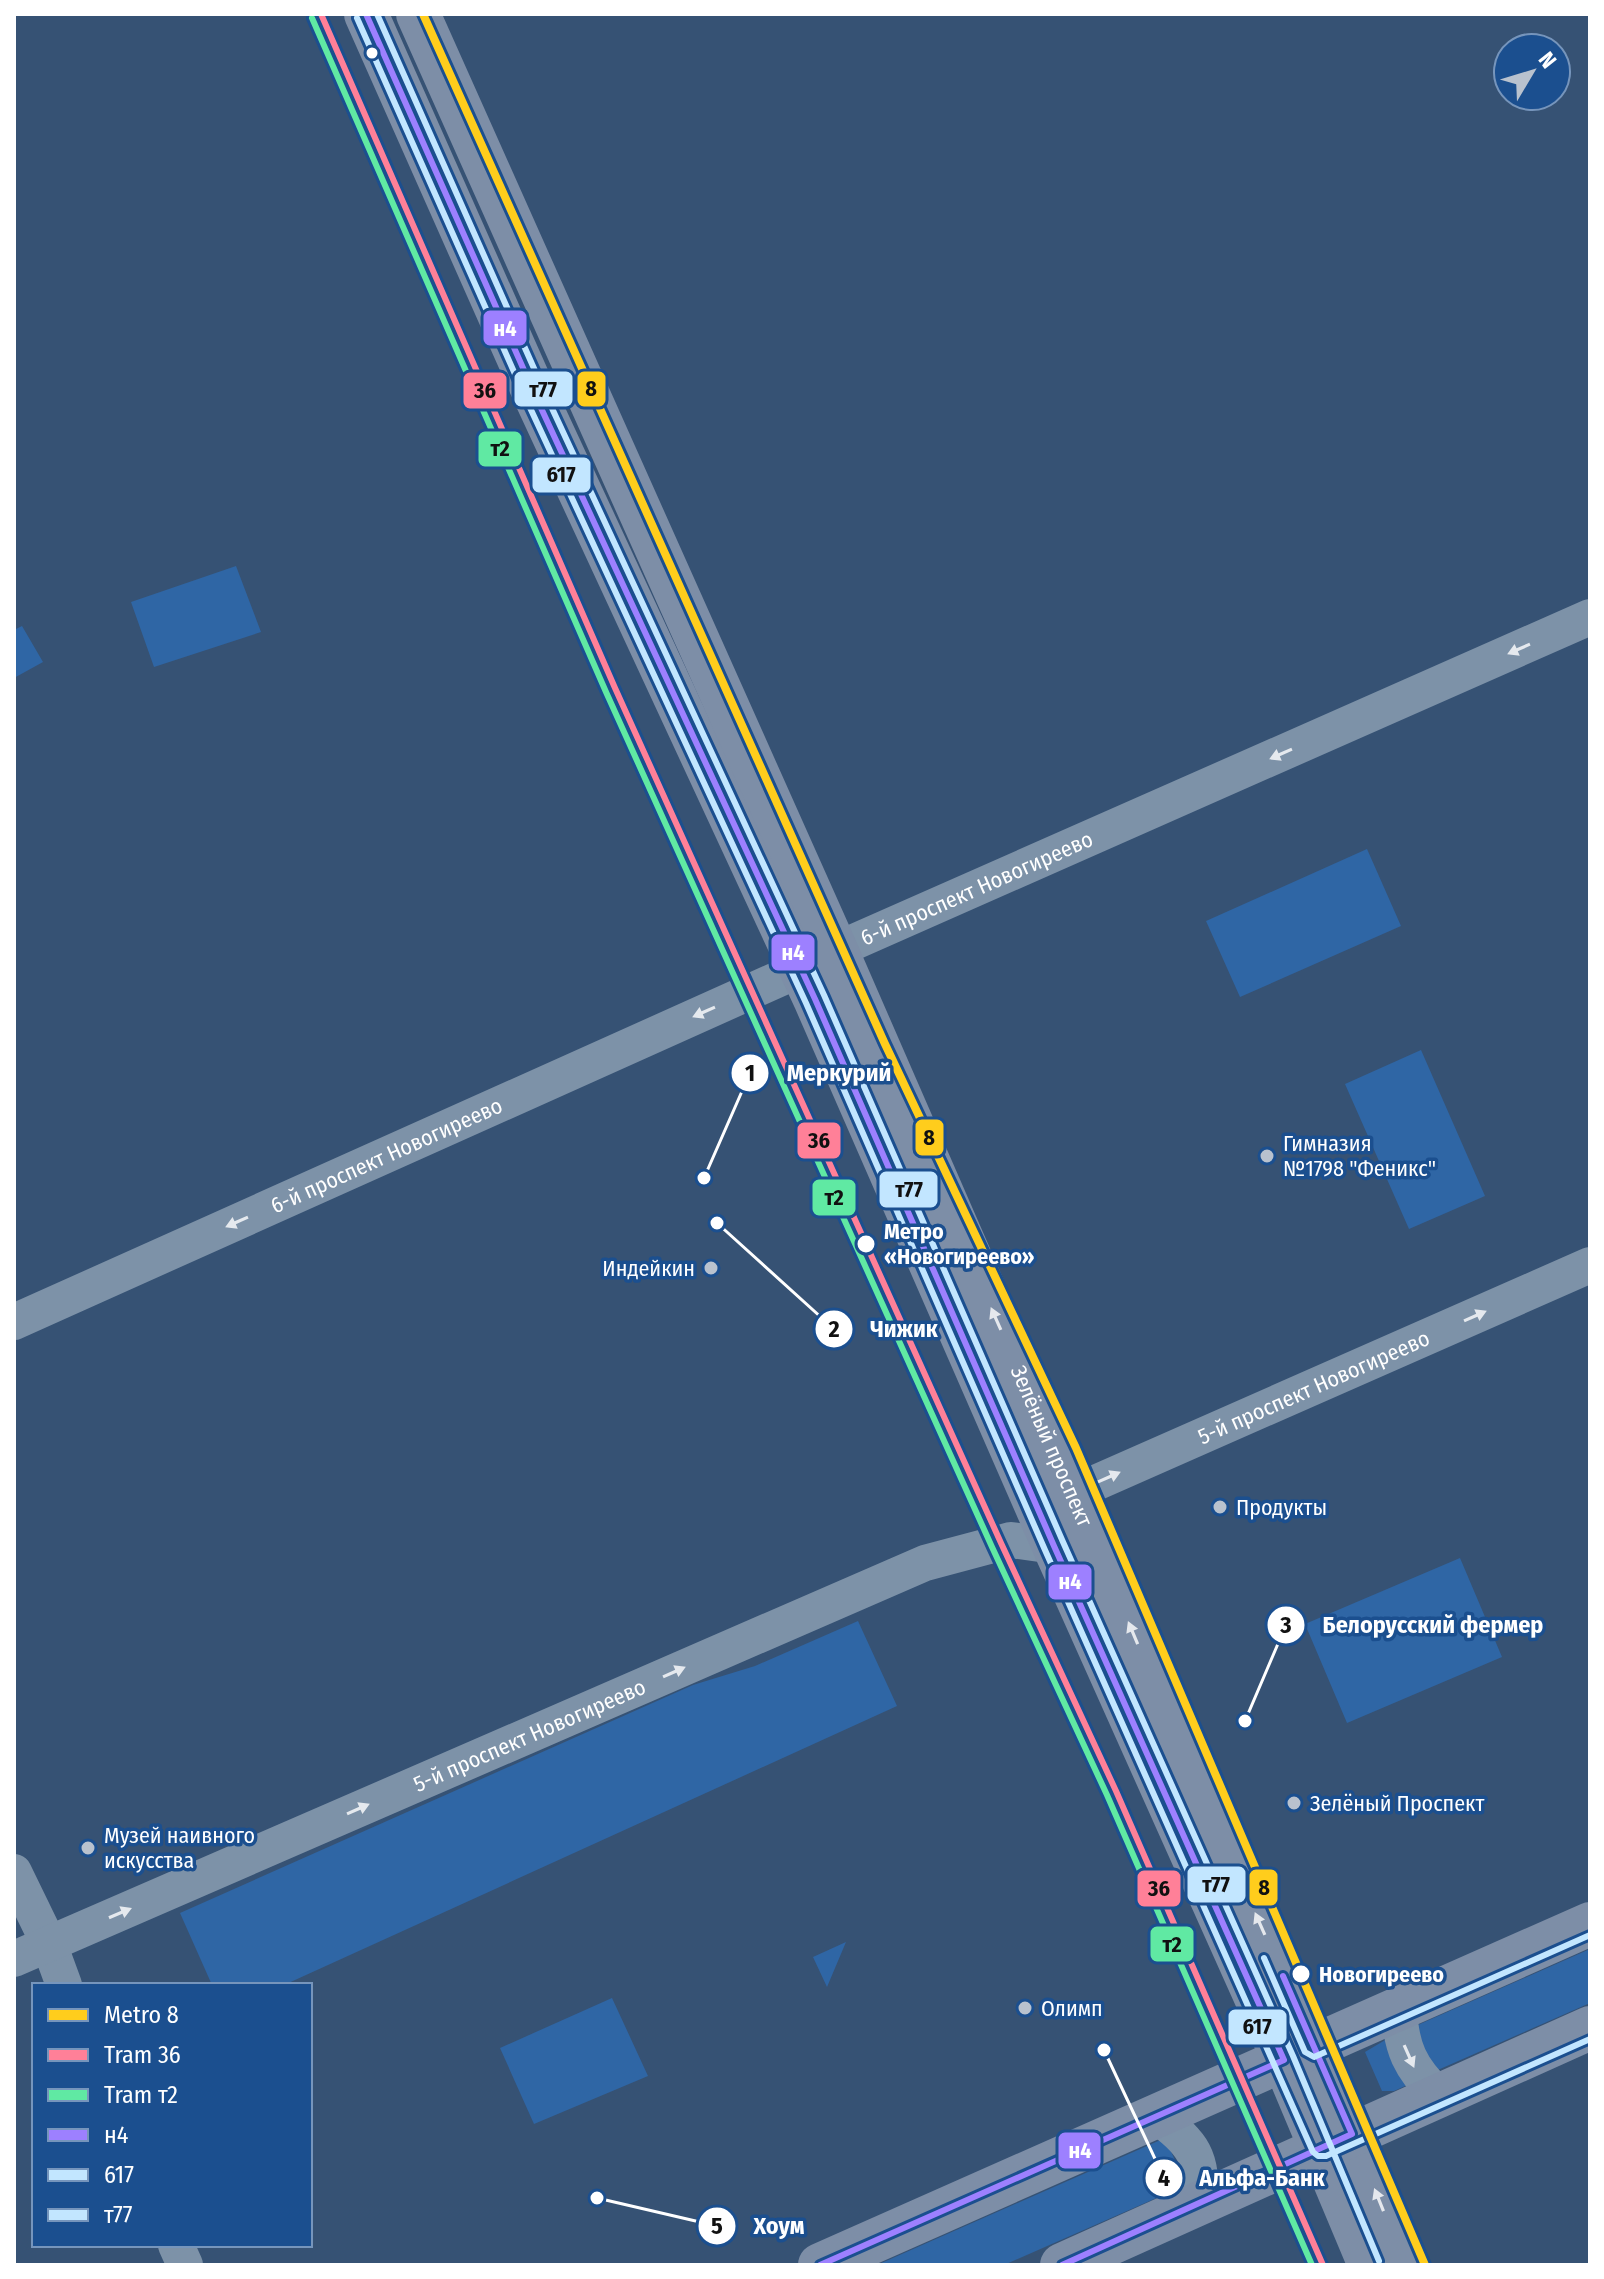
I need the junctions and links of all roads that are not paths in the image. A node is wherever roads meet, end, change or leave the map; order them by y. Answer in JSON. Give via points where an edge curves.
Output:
{"nodes":[{"id":1,"x":366,"y":14,"type":"edge"},
{"id":2,"x":418,"y":14,"type":"edge"},
{"id":3,"x":1590,"y":617,"type":"edge"},
{"id":4,"x":818,"y":959,"type":"junction"},
{"id":5,"x":1590,"y":1265,"type":"edge"},
{"id":6,"x":14,"y":1322,"type":"edge"},
{"id":7,"x":1055,"y":1516,"type":"junction"},
{"id":8,"x":14,"y":1872,"type":"edge"},
{"id":9,"x":1590,"y":1924,"type":"edge"},
{"id":10,"x":49,"y":1944,"type":"junction"},
{"id":11,"x":14,"y":1959,"type":"edge"},
{"id":12,"x":63,"y":1983,"type":"edge"},
{"id":13,"x":1399,"y":2009,"type":"junction"},
{"id":14,"x":1590,"y":2028,"type":"edge"},
{"id":15,"x":1299,"y":2053,"type":"junction"},
{"id":16,"x":1438,"y":2095,"type":"junction"},
{"id":17,"x":1156,"y":2116,"type":"junction"},
{"id":18,"x":1337,"y":2141,"type":"junction"},
{"id":19,"x":1199,"y":2203,"type":"junction"},
{"id":20,"x":820,"y":2265,"type":"edge"},
{"id":21,"x":1062,"y":2265,"type":"edge"},
{"id":22,"x":1370,"y":2265,"type":"edge"},
{"id":23,"x":1405,"y":2265,"type":"edge"}],
"edges":[{"from":1,"to":4,"type":"main road","name":"Зелёный проспект","via":[[555,437]]},
{"from":2,"to":4,"type":"main road","name":"Зелёный проспект"},
{"from":3,"to":4,"type":"street","name":"6-й проспект Новогиреево","one_way":true},
{"from":4,"to":6,"type":"street","name":"6-й проспект Новогиреево","one_way":true},
{"from":4,"to":7,"type":"main road","name":"Зелёный проспект"},
{"from":7,"to":5,"type":"street","name":"5-й проспект Новогиреево","one_way":true},
{"from":10,"to":7,"type":"street","name":"5-й проспект Новогиреево","one_way":true,"via":[[925,1563],[1011,1540]]},
{"from":7,"to":15,"type":"main road","name":"Зелёный проспект"},
{"from":8,"to":10,"type":"street"},
{"from":9,"to":13,"type":"main road"},
{"from":10,"to":11,"type":"street","name":"5-й проспект Новогиреево"},
{"from":10,"to":12,"type":"street"},
{"from":13,"to":15,"type":"main road"},
{"from":13,"to":16,"type":"street","one_way":true,"via":[[1407,2056]]},
{"from":14,"to":16,"type":"main road"},
{"from":15,"to":17,"type":"main road"},
{"from":15,"to":18,"type":"main road","name":"Зелёный проспект"},
{"from":16,"to":18,"type":"main road"},
{"from":17,"to":19,"type":"street","via":[[1181,2133],[1195,2154],[1202,2179]]},
{"from":17,"to":20,"type":"main road"},
{"from":18,"to":19,"type":"main road"},
{"from":18,"to":22,"type":"main road","name":"Зелёный проспект"},
{"from":23,"to":18,"type":"main road","name":"Зелёный проспект","one_way":true},
{"from":19,"to":21,"type":"main road"}]}
